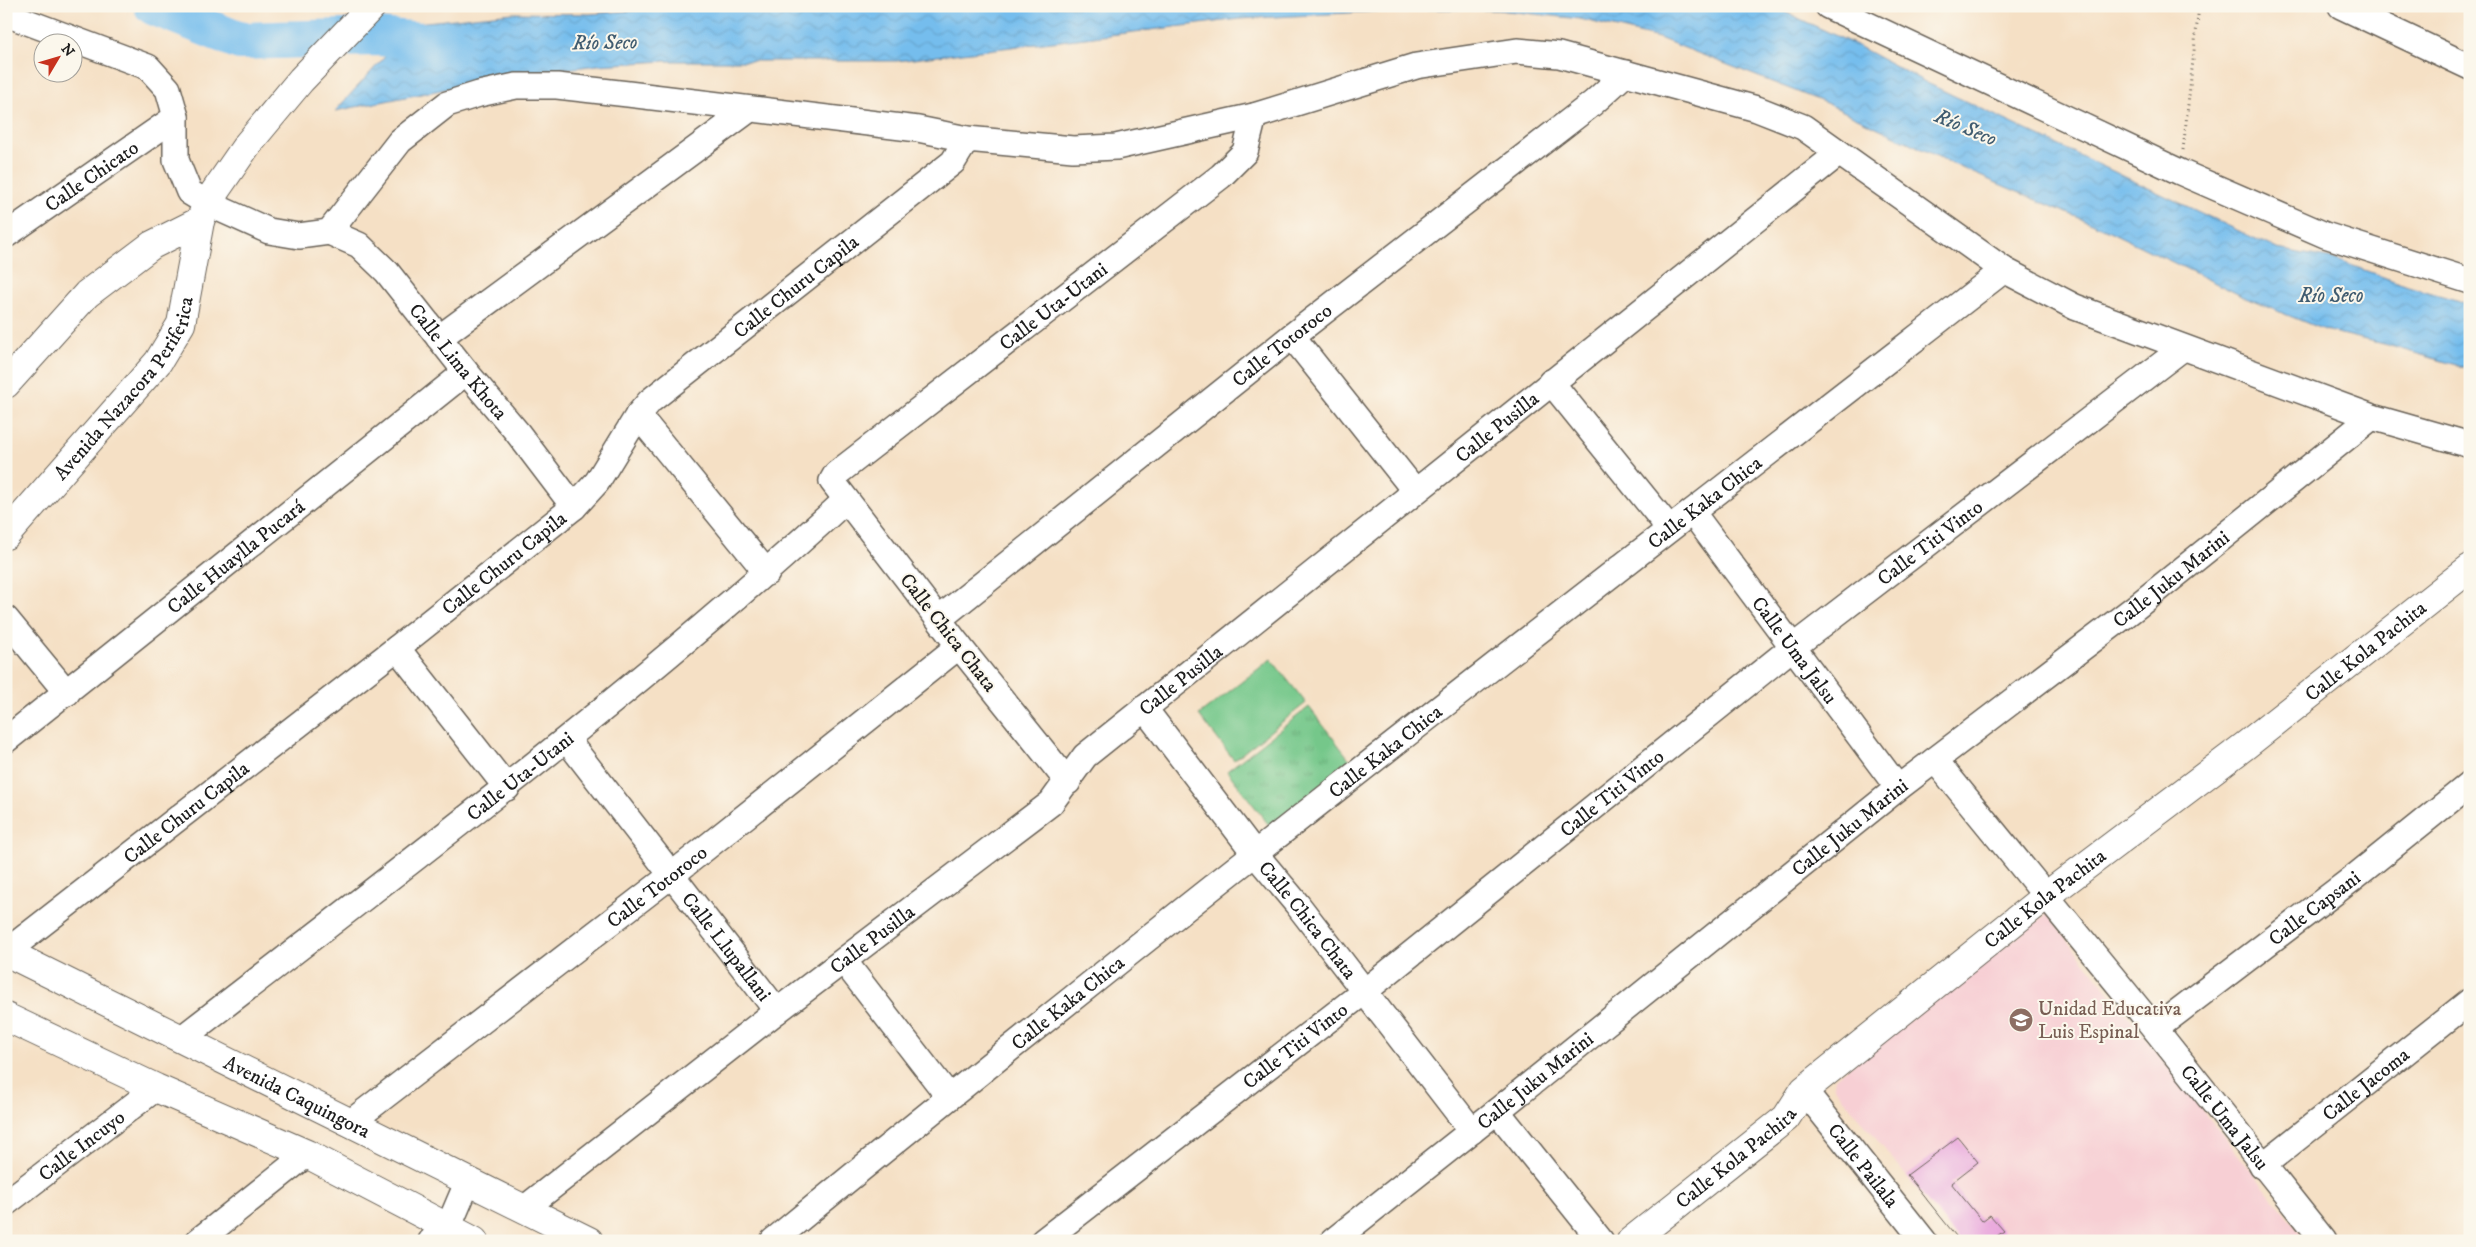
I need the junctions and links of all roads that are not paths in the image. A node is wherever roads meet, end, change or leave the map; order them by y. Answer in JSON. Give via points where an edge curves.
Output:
{"nodes":[{"id":1,"x":372,"y":6,"type":"edge"},
{"id":2,"x":1828,"y":6,"type":"edge"},
{"id":3,"x":2341,"y":6,"type":"edge"},
{"id":4,"x":2378,"y":15,"type":"edge"},
{"id":5,"x":8,"y":17,"type":"edge"},
{"id":6,"x":2470,"y":68,"type":"edge"},
{"id":7,"x":1626,"y":73,"type":"junction"},
{"id":8,"x":750,"y":109,"type":"junction"},
{"id":9,"x":1254,"y":116,"type":"junction"},
{"id":10,"x":176,"y":117,"type":"junction"},
{"id":11,"x":967,"y":139,"type":"junction"},
{"id":12,"x":1839,"y":154,"type":"junction"},
{"id":13,"x":204,"y":212,"type":"junction"},
{"id":14,"x":329,"y":232,"type":"junction"},
{"id":15,"x":6,"y":235,"type":"edge"},
{"id":16,"x":2004,"y":270,"type":"junction"},
{"id":17,"x":2470,"y":281,"type":"edge"},
{"id":18,"x":1292,"y":336,"type":"junction"},
{"id":19,"x":439,"y":338,"type":"junction"},
{"id":20,"x":2183,"y":348,"type":"junction"},
{"id":21,"x":466,"y":372,"type":"junction"},
{"id":22,"x":1551,"y":382,"type":"junction"},
{"id":23,"x":6,"y":384,"type":"edge"},
{"id":24,"x":638,"y":415,"type":"junction"},
{"id":25,"x":2372,"y":417,"type":"junction"},
{"id":26,"x":2470,"y":446,"type":"edge"},
{"id":27,"x":839,"y":490,"type":"junction"},
{"id":28,"x":1414,"y":491,"type":"junction"},
{"id":29,"x":574,"y":507,"type":"junction"},
{"id":30,"x":1692,"y":512,"type":"junction"},
{"id":31,"x":1669,"y":528,"type":"junction"},
{"id":32,"x":6,"y":535,"type":"edge"},
{"id":33,"x":2470,"y":568,"type":"edge"},
{"id":34,"x":767,"y":573,"type":"junction"},
{"id":35,"x":6,"y":619,"type":"edge"},
{"id":36,"x":938,"y":619,"type":"junction"},
{"id":37,"x":959,"y":646,"type":"junction"},
{"id":38,"x":1793,"y":647,"type":"junction"},
{"id":39,"x":397,"y":648,"type":"junction"},
{"id":40,"x":67,"y":693,"type":"junction"},
{"id":41,"x":1144,"y":708,"type":"junction"},
{"id":42,"x":6,"y":740,"type":"edge"},
{"id":43,"x":567,"y":740,"type":"junction"},
{"id":44,"x":1935,"y":760,"type":"junction"},
{"id":45,"x":1068,"y":782,"type":"junction"},
{"id":46,"x":2470,"y":784,"type":"edge"},
{"id":47,"x":507,"y":788,"type":"junction"},
{"id":48,"x":1898,"y":788,"type":"junction"},
{"id":49,"x":1256,"y":855,"type":"junction"},
{"id":50,"x":673,"y":874,"type":"junction"},
{"id":51,"x":2046,"y":896,"type":"junction"},
{"id":52,"x":6,"y":952,"type":"edge"},
{"id":53,"x":844,"y":961,"type":"junction"},
{"id":54,"x":1365,"y":991,"type":"junction"},
{"id":55,"x":2470,"y":1001,"type":"edge"},
{"id":56,"x":776,"y":1011,"type":"junction"},
{"id":57,"x":8,"y":1020,"type":"edge"},
{"id":58,"x":2155,"y":1029,"type":"junction"},
{"id":59,"x":181,"y":1039,"type":"junction"},
{"id":60,"x":156,"y":1088,"type":"junction"},
{"id":61,"x":1804,"y":1090,"type":"junction"},
{"id":62,"x":949,"y":1097,"type":"junction"},
{"id":63,"x":1497,"y":1111,"type":"junction"},
{"id":64,"x":351,"y":1122,"type":"junction"},
{"id":65,"x":1472,"y":1130,"type":"junction"},
{"id":66,"x":307,"y":1154,"type":"junction"},
{"id":67,"x":2262,"y":1166,"type":"junction"},
{"id":68,"x":468,"y":1181,"type":"junction"},
{"id":69,"x":6,"y":1203,"type":"edge"},
{"id":70,"x":525,"y":1208,"type":"junction"},
{"id":71,"x":440,"y":1234,"type":"edge"},
{"id":72,"x":1912,"y":1236,"type":"edge"},
{"id":73,"x":198,"y":1241,"type":"edge"},
{"id":74,"x":474,"y":1241,"type":"edge"},
{"id":75,"x":589,"y":1241,"type":"edge"},
{"id":76,"x":773,"y":1241,"type":"edge"},
{"id":77,"x":1044,"y":1241,"type":"edge"},
{"id":78,"x":1333,"y":1241,"type":"edge"},
{"id":79,"x":1601,"y":1241,"type":"edge"},
{"id":80,"x":1631,"y":1241,"type":"edge"},
{"id":81,"x":2324,"y":1241,"type":"edge"}],
"edges":[{"from":1,"to":13,"type":"street","name":"Avenida Nazacora Periferica","via":[[301,80],[246,145]]},
{"from":2,"to":17,"type":"street","via":[[2180,172],[2325,236]]},
{"from":3,"to":4,"type":"street"},
{"from":4,"to":6,"type":"street"},
{"from":5,"to":10,"type":"street","via":[[148,67],[168,89]]},
{"from":7,"to":9,"type":"street","via":[[1560,55],[1517,51],[1473,56],[1416,66]]},
{"from":7,"to":12,"type":"street","via":[[1757,109],[1803,127]]},
{"from":7,"to":18,"type":"street","name":"Calle Totoroco","via":[[1593,103]]},
{"from":8,"to":11,"type":"street","via":[[918,129]]},
{"from":8,"to":14,"type":"street","via":[[557,86],[516,86],[479,94],[448,104],[400,141]]},
{"from":8,"to":19,"type":"street"},
{"from":9,"to":11,"type":"street","via":[[1116,147],[1073,149]]},
{"from":9,"to":27,"type":"street","name":"Calle Uta-Utani","via":[[1245,152],[1220,176],[844,468]]},
{"from":10,"to":13,"type":"street","via":[[176,160],[189,192]]},
{"from":10,"to":15,"type":"street","name":"Calle Chicato"},
{"from":11,"to":24,"type":"street","name":"Calle Churu Capila","via":[[953,162],[667,386]]},
{"from":12,"to":16,"type":"street"},
{"from":12,"to":22,"type":"street","name":"Calle Pusilla"},
{"from":13,"to":14,"type":"street","via":[[269,231],[299,236]]},
{"from":13,"to":23,"type":"street","name":"Avenida Nazacora Periferica","via":[[94,288]]},
{"from":13,"to":32,"type":"street","name":"Avenida Nazacora Periferica","via":[[181,324],[158,362]]},
{"from":14,"to":19,"type":"street","name":"Calle Lima Khota","via":[[359,245],[387,272]]},
{"from":16,"to":20,"type":"street","via":[[2075,307]]},
{"from":16,"to":30,"type":"street","name":"Calle Kaka Chica"},
{"from":18,"to":28,"type":"street"},
{"from":18,"to":36,"type":"street","name":"Calle Totoroco"},
{"from":19,"to":21,"type":"street","name":"Calle Lima Khota"},
{"from":20,"to":25,"type":"street"},
{"from":20,"to":38,"type":"street","name":"Calle Titi Vinto"},
{"from":21,"to":29,"type":"street","name":"Calle Lima Khota"},
{"from":21,"to":40,"type":"street","name":"Calle Huaylla Pucará"},
{"from":22,"to":28,"type":"street","name":"Calle Pusilla"},
{"from":22,"to":31,"type":"street"},
{"from":24,"to":29,"type":"street","name":"Calle Churu Capila","via":[[598,482]]},
{"from":24,"to":34,"type":"street"},
{"from":25,"to":26,"type":"street"},
{"from":25,"to":44,"type":"street","name":"Calle Juku Marini","via":[[2136,607]]},
{"from":27,"to":34,"type":"street","name":"Calle Uta-Utani"},
{"from":27,"to":36,"type":"street","name":"Calle Chica Chata"},
{"from":28,"to":41,"type":"street","name":"Calle Pusilla"},
{"from":29,"to":39,"type":"street","name":"Calle Churu Capila"},
{"from":30,"to":31,"type":"street","name":"Calle Kaka Chica"},
{"from":30,"to":38,"type":"street","name":"Calle Uma Jalsu"},
{"from":31,"to":49,"type":"street","name":"Calle Kaka Chica"},
{"from":33,"to":51,"type":"street","name":"Calle Kola Pachita","via":[[2254,739]]},
{"from":34,"to":43,"type":"street","name":"Calle Uta-Utani"},
{"from":35,"to":40,"type":"street"},
{"from":36,"to":37,"type":"street","name":"Calle Chica Chata"},
{"from":37,"to":45,"type":"street","name":"Calle Chica Chata"},
{"from":37,"to":50,"type":"street","name":"Calle Totoroco"},
{"from":38,"to":48,"type":"street","name":"Calle Uma Jalsu"},
{"from":38,"to":54,"type":"street","name":"Calle Titi Vinto"},
{"from":39,"to":47,"type":"street"},
{"from":39,"to":52,"type":"street","name":"Calle Churu Capila"},
{"from":40,"to":42,"type":"street","name":"Calle Huaylla Pucará"},
{"from":41,"to":45,"type":"street","name":"Calle Pusilla","via":[[1084,756]]},
{"from":41,"to":49,"type":"street","name":"Calle Chica Chata"},
{"from":43,"to":47,"type":"street","name":"Calle Uta-Utani"},
{"from":43,"to":50,"type":"street","name":"Calle Llupallani"},
{"from":44,"to":48,"type":"street","name":"Calle Juku Marini"},
{"from":44,"to":51,"type":"street","name":"Calle Uma Jalsu"},
{"from":45,"to":53,"type":"street","name":"Calle Pusilla","via":[[1051,803]]},
{"from":46,"to":58,"type":"street","name":"Calle Capsani","via":[[2352,879]]},
{"from":47,"to":59,"type":"street","name":"Calle Uta-Utani"},
{"from":48,"to":63,"type":"street","name":"Calle Juku Marini"},
{"from":49,"to":54,"type":"street","name":"Calle Chica Chata"},
{"from":49,"to":62,"type":"street","name":"Calle Kaka Chica"},
{"from":50,"to":56,"type":"street","name":"Calle Llupallani"},
{"from":50,"to":64,"type":"street","name":"Calle Totoroco"},
{"from":51,"to":58,"type":"street","name":"Calle Uma Jalsu"},
{"from":51,"to":61,"type":"street","name":"Calle Kola Pachita"},
{"from":52,"to":59,"type":"street","name":"Avenida Caquingora"},
{"from":53,"to":56,"type":"street","name":"Calle Pusilla"},
{"from":53,"to":62,"type":"street"},
{"from":54,"to":65,"type":"street","name":"Calle Chica Chata"},
{"from":54,"to":77,"type":"street","name":"Calle Titi Vinto"},
{"from":55,"to":67,"type":"street","name":"Calle Jacoma"},
{"from":56,"to":70,"type":"street","name":"Calle Pusilla"},
{"from":57,"to":60,"type":"street"},
{"from":58,"to":67,"type":"street","name":"Calle Uma Jalsu"},
{"from":59,"to":64,"type":"street","name":"Avenida Caquingora"},
{"from":60,"to":66,"type":"street"},
{"from":60,"to":69,"type":"street","name":"Calle Incuyo"},
{"from":61,"to":72,"type":"street","name":"Calle Pailala"},
{"from":61,"to":80,"type":"street","name":"Calle Kola Pachita","via":[[1786,1118]]},
{"from":62,"to":76,"type":"street","name":"Calle Kaka Chica"},
{"from":63,"to":65,"type":"street","name":"Calle Juku Marini"},
{"from":63,"to":79,"type":"street"},
{"from":64,"to":68,"type":"street","name":"Avenida Caquingora"},
{"from":65,"to":78,"type":"street","name":"Calle Juku Marini"},
{"from":66,"to":71,"type":"street"},
{"from":66,"to":73,"type":"street"},
{"from":67,"to":81,"type":"street","name":"Calle Uma Jalsu"},
{"from":68,"to":70,"type":"street","name":"Avenida Caquingora"},
{"from":68,"to":71,"type":"street"},
{"from":70,"to":75,"type":"street","name":"Avenida Caquingora"},
{"from":71,"to":74,"type":"street"}]}
